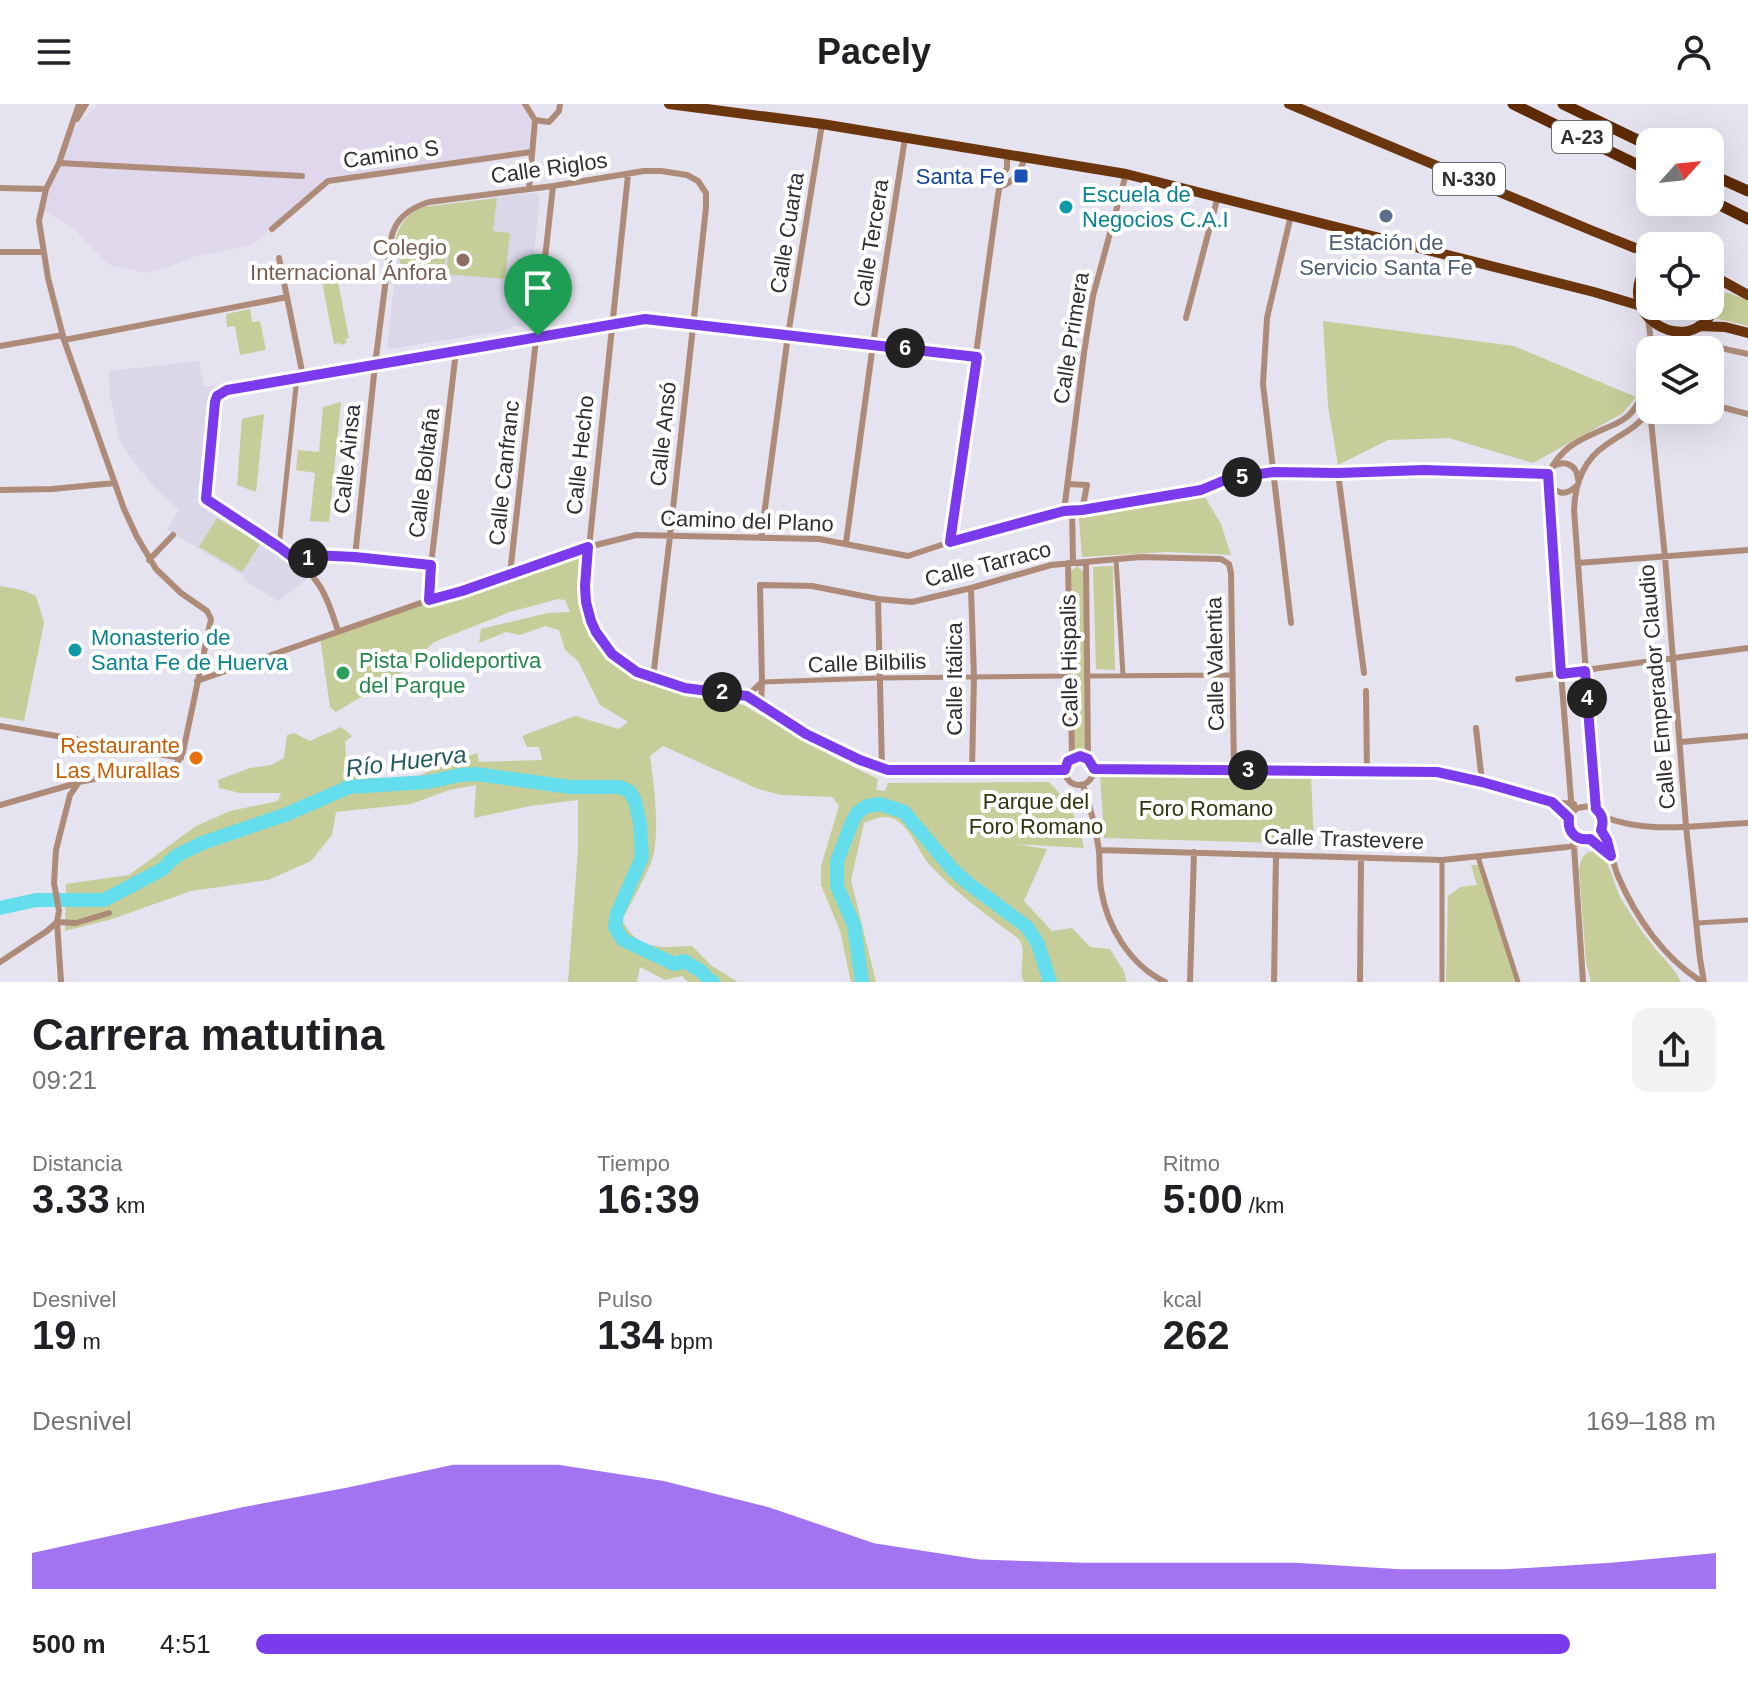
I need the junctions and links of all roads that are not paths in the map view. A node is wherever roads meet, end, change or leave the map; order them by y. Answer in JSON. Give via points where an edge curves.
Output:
{"nodes":[{"id":1,"x":79,"y":104,"type":"edge"},
{"id":2,"x":86,"y":104,"type":"edge"},
{"id":3,"x":525,"y":104,"type":"edge"},
{"id":4,"x":560,"y":104,"type":"edge"},
{"id":5,"x":669,"y":104,"type":"edge"},
{"id":6,"x":1289,"y":104,"type":"edge"},
{"id":7,"x":1513,"y":104,"type":"edge"},
{"id":8,"x":1563,"y":104,"type":"edge"},
{"id":9,"x":535,"y":120,"type":"junction"},
{"id":10,"x":822,"y":124,"type":"junction"},
{"id":11,"x":73,"y":125,"type":"junction"},
{"id":12,"x":905,"y":138,"type":"junction"},
{"id":13,"x":1636,"y":139,"type":"edge"},
{"id":14,"x":531,"y":152,"type":"junction"},
{"id":15,"x":1007,"y":154,"type":"junction"},
{"id":16,"x":1026,"y":157,"type":"junction"},
{"id":17,"x":59,"y":163,"type":"junction"},
{"id":18,"x":1636,"y":164,"type":"edge"},
{"id":19,"x":1126,"y":174,"type":"junction"},
{"id":20,"x":628,"y":175,"type":"junction"},
{"id":21,"x":302,"y":176,"type":"dead end"},
{"id":22,"x":1724,"y":180,"type":"edge"},
{"id":23,"x":553,"y":186,"type":"junction"},
{"id":24,"x":1,"y":187,"type":"edge"},
{"id":25,"x":1000,"y":187,"type":"junction"},
{"id":26,"x":46,"y":189,"type":"junction"},
{"id":27,"x":529,"y":189,"type":"junction"},
{"id":28,"x":1748,"y":191,"type":"edge"},
{"id":29,"x":706,"y":193,"type":"joint"},
{"id":30,"x":1218,"y":196,"type":"junction"},
{"id":31,"x":1724,"y":207,"type":"edge"},
{"id":32,"x":1291,"y":215,"type":"junction"},
{"id":33,"x":1748,"y":219,"type":"edge"},
{"id":34,"x":396,"y":223,"type":"joint"},
{"id":35,"x":272,"y":229,"type":"dead end"},
{"id":36,"x":1636,"y":248,"type":"edge"},
{"id":37,"x":0,"y":252,"type":"edge"},
{"id":38,"x":43,"y":252,"type":"junction"},
{"id":39,"x":279,"y":258,"type":"dead end"},
{"id":40,"x":1724,"y":282,"type":"edge"},
{"id":41,"x":1748,"y":295,"type":"edge"},
{"id":42,"x":287,"y":297,"type":"junction"},
{"id":43,"x":1636,"y":304,"type":"edge"},
{"id":44,"x":1186,"y":318,"type":"dead end"},
{"id":45,"x":1650,"y":320,"type":"edge"},
{"id":46,"x":1707,"y":320,"type":"edge"},
{"id":47,"x":612,"y":323,"type":"junction"},
{"id":48,"x":693,"y":324,"type":"junction"},
{"id":49,"x":1699,"y":326,"type":"junction"},
{"id":50,"x":1683,"y":333,"type":"junction"},
{"id":51,"x":1748,"y":333,"type":"edge"},
{"id":52,"x":788,"y":335,"type":"junction"},
{"id":53,"x":538,"y":336,"type":"junction"},
{"id":54,"x":1682,"y":336,"type":"edge"},
{"id":55,"x":1690,"y":336,"type":"edge"},
{"id":56,"x":64,"y":338,"type":"junction"},
{"id":57,"x":873,"y":344,"type":"junction"},
{"id":58,"x":0,"y":346,"type":"edge"},
{"id":59,"x":1724,"y":348,"type":"edge"},
{"id":60,"x":456,"y":351,"type":"junction"},
{"id":61,"x":1748,"y":354,"type":"edge"},
{"id":62,"x":977,"y":357,"type":"junction"},
{"id":63,"x":375,"y":365,"type":"junction"},
{"id":64,"x":300,"y":376,"type":"junction"},
{"id":65,"x":1636,"y":406,"type":"edge"},
{"id":66,"x":1724,"y":408,"type":"edge"},
{"id":67,"x":1748,"y":414,"type":"edge"},
{"id":68,"x":1748,"y":421,"type":"edge"},
{"id":69,"x":1638,"y":424,"type":"edge"},
{"id":70,"x":1651,"y":424,"type":"edge"},
{"id":71,"x":1552,"y":467,"type":"junction"},
{"id":72,"x":1274,"y":472,"type":"junction"},
{"id":73,"x":1338,"y":473,"type":"junction"},
{"id":74,"x":1548,"y":474,"type":"junction"},
{"id":75,"x":115,"y":483,"type":"junction"},
{"id":76,"x":1548,"y":483,"type":"junction"},
{"id":77,"x":1577,"y":483,"type":"junction"},
{"id":78,"x":1068,"y":484,"type":"junction"},
{"id":79,"x":0,"y":490,"type":"edge"},
{"id":80,"x":1082,"y":510,"type":"junction"},
{"id":81,"x":1068,"y":511,"type":"junction"},
{"id":82,"x":173,"y":535,"type":"dead end"},
{"id":83,"x":670,"y":536,"type":"junction"},
{"id":84,"x":761,"y":538,"type":"junction"},
{"id":85,"x":950,"y":542,"type":"junction"},
{"id":86,"x":846,"y":543,"type":"junction"},
{"id":87,"x":279,"y":547,"type":"junction"},
{"id":88,"x":588,"y":547,"type":"junction"},
{"id":89,"x":1748,"y":550,"type":"edge"},
{"id":90,"x":355,"y":557,"type":"junction"},
{"id":91,"x":1665,"y":557,"type":"junction"},
{"id":92,"x":1116,"y":559,"type":"junction"},
{"id":93,"x":149,"y":560,"type":"junction"},
{"id":94,"x":1226,"y":560,"type":"joint"},
{"id":95,"x":1071,"y":562,"type":"junction"},
{"id":96,"x":1086,"y":562,"type":"junction"},
{"id":97,"x":1578,"y":563,"type":"junction"},
{"id":98,"x":431,"y":565,"type":"junction"},
{"id":99,"x":304,"y":566,"type":"junction"},
{"id":100,"x":510,"y":574,"type":"junction"},
{"id":101,"x":971,"y":588,"type":"junction"},
{"id":102,"x":878,"y":599,"type":"junction"},
{"id":103,"x":429,"y":600,"type":"junction"},
{"id":104,"x":1291,"y":623,"type":"dead end"},
{"id":105,"x":338,"y":631,"type":"junction"},
{"id":106,"x":1748,"y":648,"type":"edge"},
{"id":107,"x":1672,"y":658,"type":"junction"},
{"id":108,"x":1585,"y":671,"type":"junction"},
{"id":109,"x":1364,"y":673,"type":"dead end"},
{"id":110,"x":1561,"y":674,"type":"junction"},
{"id":111,"x":1123,"y":675,"type":"junction"},
{"id":112,"x":1233,"y":675,"type":"junction"},
{"id":113,"x":1070,"y":676,"type":"junction"},
{"id":114,"x":1088,"y":676,"type":"junction"},
{"id":115,"x":974,"y":677,"type":"junction"},
{"id":116,"x":653,"y":678,"type":"junction"},
{"id":117,"x":879,"y":678,"type":"junction"},
{"id":118,"x":1518,"y":679,"type":"dead end"},
{"id":119,"x":197,"y":681,"type":"junction"},
{"id":120,"x":762,"y":682,"type":"junction"},
{"id":121,"x":1366,"y":691,"type":"dead end"},
{"id":122,"x":747,"y":696,"type":"junction"},
{"id":123,"x":761,"y":705,"type":"junction"},
{"id":124,"x":0,"y":726,"type":"edge"},
{"id":125,"x":1476,"y":728,"type":"dead end"},
{"id":126,"x":1748,"y":736,"type":"edge"},
{"id":127,"x":1681,"y":742,"type":"junction"},
{"id":128,"x":181,"y":758,"type":"junction"},
{"id":129,"x":1072,"y":758,"type":"junction"},
{"id":130,"x":1088,"y":759,"type":"junction"},
{"id":131,"x":882,"y":768,"type":"junction"},
{"id":132,"x":1094,"y":769,"type":"junction"},
{"id":133,"x":972,"y":770,"type":"junction"},
{"id":134,"x":1065,"y":770,"type":"junction"},
{"id":135,"x":1234,"y":770,"type":"junction"},
{"id":136,"x":1367,"y":771,"type":"junction"},
{"id":137,"x":79,"y":782,"type":"junction"},
{"id":138,"x":1482,"y":782,"type":"junction"},
{"id":139,"x":1083,"y":785,"type":"junction"},
{"id":140,"x":1552,"y":802,"type":"junction"},
{"id":141,"x":0,"y":805,"type":"edge"},
{"id":142,"x":1596,"y":809,"type":"junction"},
{"id":143,"x":1571,"y":811,"type":"junction"},
{"id":144,"x":1601,"y":815,"type":"junction"},
{"id":145,"x":1621,"y":823,"type":"junction"},
{"id":146,"x":1748,"y":823,"type":"edge"},
{"id":147,"x":1686,"y":826,"type":"junction"},
{"id":148,"x":1601,"y":830,"type":"junction"},
{"id":149,"x":1572,"y":834,"type":"junction"},
{"id":150,"x":1588,"y":840,"type":"junction"},
{"id":151,"x":1574,"y":846,"type":"junction"},
{"id":152,"x":1099,"y":850,"type":"junction"},
{"id":153,"x":1194,"y":852,"type":"junction"},
{"id":154,"x":1276,"y":855,"type":"junction"},
{"id":155,"x":1611,"y":856,"type":"junction"},
{"id":156,"x":1478,"y":857,"type":"junction"},
{"id":157,"x":1361,"y":858,"type":"junction"},
{"id":158,"x":1442,"y":860,"type":"junction"},
{"id":159,"x":109,"y":913,"type":"dead end"},
{"id":160,"x":1748,"y":920,"type":"edge"},
{"id":161,"x":57,"y":922,"type":"junction"},
{"id":162,"x":1697,"y":923,"type":"junction"},
{"id":163,"x":1700,"y":959,"type":"junction"},
{"id":164,"x":0,"y":962,"type":"edge"},
{"id":165,"x":1686,"y":972,"type":"junction"},
{"id":166,"x":61,"y":982,"type":"edge"},
{"id":167,"x":1165,"y":982,"type":"edge"},
{"id":168,"x":1190,"y":982,"type":"edge"},
{"id":169,"x":1274,"y":982,"type":"edge"},
{"id":170,"x":1360,"y":982,"type":"edge"},
{"id":171,"x":1442,"y":982,"type":"edge"},
{"id":172,"x":1518,"y":982,"type":"edge"},
{"id":173,"x":1583,"y":982,"type":"edge"},
{"id":174,"x":1689,"y":982,"type":"edge"},
{"id":175,"x":1703,"y":982,"type":"edge"}],
"edges":[{"from":1,"to":11,"type":"street"},
{"from":2,"to":11,"type":"street"},
{"from":3,"to":9,"type":"street"},
{"from":4,"to":9,"type":"street","via":[[549,122]]},
{"from":5,"to":10,"type":"highway"},
{"from":6,"to":36,"type":"highway","number":"N-330"},
{"from":7,"to":18,"type":"highway","number":"A-23"},
{"from":8,"to":13,"type":"highway","number":"A-23"},
{"from":9,"to":14,"type":"street"},
{"from":10,"to":12,"type":"highway"},
{"from":10,"to":52,"type":"street","name":"Calle Cuarta"},
{"from":11,"to":17,"type":"street"},
{"from":12,"to":15,"type":"highway"},
{"from":12,"to":57,"type":"street","name":"Calle Tercera"},
{"from":14,"to":27,"type":"street"},
{"from":14,"to":35,"type":"street","name":"Camino S","via":[[328,181]]},
{"from":15,"to":16,"type":"highway"},
{"from":15,"to":25,"type":"street"},
{"from":16,"to":19,"type":"highway"},
{"from":16,"to":25,"type":"street","via":[[1013,180]]},
{"from":17,"to":21,"type":"street"},
{"from":17,"to":26,"type":"street"},
{"from":19,"to":30,"type":"highway"},
{"from":19,"to":78,"type":"street","name":"Calle Primera","via":[[1093,296]]},
{"from":20,"to":23,"type":"street","name":"Calle Riglos"},
{"from":20,"to":29,"type":"street","name":"Calle Riglos","via":[[687,175]]},
{"from":20,"to":47,"type":"street","name":"Calle Hecho"},
{"from":22,"to":28,"type":"highway"},
{"from":23,"to":27,"type":"street","name":"Calle Riglos"},
{"from":23,"to":53,"type":"street","name":"Calle Canfranc"},
{"from":24,"to":26,"type":"street"},
{"from":25,"to":62,"type":"street"},
{"from":26,"to":38,"type":"street","via":[[39,221]]},
{"from":27,"to":34,"type":"street","name":"Calle Riglos","via":[[417,205]]},
{"from":29,"to":48,"type":"street","name":"Calle Ansó"},
{"from":30,"to":32,"type":"highway"},
{"from":30,"to":44,"type":"street"},
{"from":31,"to":33,"type":"highway"},
{"from":32,"to":43,"type":"highway"},
{"from":32,"to":72,"type":"street","via":[[1267,318],[1263,384]]},
{"from":34,"to":63,"type":"street","name":"Calle Ainsa"},
{"from":37,"to":38,"type":"street"},
{"from":38,"to":56,"type":"street"},
{"from":39,"to":42,"type":"street"},
{"from":40,"to":41,"type":"highway"},
{"from":42,"to":56,"type":"street"},
{"from":42,"to":64,"type":"street"},
{"from":45,"to":50,"type":"highway"},
{"from":46,"to":49,"type":"highway"},
{"from":47,"to":48,"type":"street","via":[[645,319]]},
{"from":47,"to":53,"type":"street"},
{"from":47,"to":88,"type":"street","name":"Calle Hecho"},
{"from":48,"to":52,"type":"street"},
{"from":48,"to":83,"type":"street","name":"Calle Ansó"},
{"from":49,"to":50,"type":"highway"},
{"from":49,"to":51,"type":"highway"},
{"from":50,"to":54,"type":"street"},
{"from":50,"to":55,"type":"street"},
{"from":52,"to":57,"type":"street"},
{"from":52,"to":84,"type":"street","name":"Calle Cuarta"},
{"from":53,"to":60,"type":"street"},
{"from":53,"to":100,"type":"street","name":"Calle Canfranc"},
{"from":56,"to":58,"type":"street"},
{"from":56,"to":75,"type":"street"},
{"from":57,"to":62,"type":"street"},
{"from":57,"to":86,"type":"street","name":"Calle Tercera"},
{"from":59,"to":61,"type":"street"},
{"from":60,"to":63,"type":"street"},
{"from":60,"to":98,"type":"street","name":"Calle Boltaña"},
{"from":62,"to":85,"type":"street"},
{"from":63,"to":64,"type":"street"},
{"from":63,"to":90,"type":"street","name":"Calle Ainsa"},
{"from":64,"to":87,"type":"street"},
{"from":64,"to":87,"type":"street","via":[[222,392],[215,402],[206,499]]},
{"from":65,"to":71,"type":"street","via":[[1630,415],[1574,442]]},
{"from":66,"to":67,"type":"street"},
{"from":67,"to":68,"type":"street"},
{"from":69,"to":77,"type":"street","via":[[1594,455]]},
{"from":70,"to":91,"type":"street","name":"Calle Emperador Claudio"},
{"from":71,"to":74,"type":"street"},
{"from":71,"to":77,"type":"street","via":[[1572,465]]},
{"from":72,"to":73,"type":"street","name":"Camino del Plano"},
{"from":72,"to":80,"type":"street","name":"Camino del Plano"},
{"from":72,"to":104,"type":"street"},
{"from":73,"to":74,"type":"street","name":"Camino del Plano"},
{"from":73,"to":109,"type":"street"},
{"from":74,"to":76,"type":"street"},
{"from":75,"to":79,"type":"street"},
{"from":75,"to":93,"type":"street"},
{"from":76,"to":77,"type":"street","via":[[1558,493]]},
{"from":76,"to":110,"type":"street"},
{"from":77,"to":97,"type":"street"},
{"from":78,"to":80,"type":"street","via":[[1087,485]]},
{"from":78,"to":81,"type":"street","name":"Calle Primera"},
{"from":80,"to":81,"type":"street","name":"Camino del Plano"},
{"from":81,"to":85,"type":"street","name":"Camino del Plano"},
{"from":81,"to":95,"type":"street","name":"Calle Hispalis"},
{"from":82,"to":93,"type":"street"},
{"from":83,"to":84,"type":"street","name":"Camino del Plano"},
{"from":83,"to":88,"type":"street","name":"Camino del Plano","via":[[636,535]]},
{"from":83,"to":116,"type":"street","name":"Calle Ansó"},
{"from":84,"to":86,"type":"street","name":"Camino del Plano"},
{"from":85,"to":86,"type":"street","name":"Camino del Plano","via":[[908,556]]},
{"from":87,"to":99,"type":"street"},
{"from":88,"to":100,"type":"street","name":"Camino del Plano"},
{"from":88,"to":116,"type":"street","name":"Calle Hecho","via":[[585,593],[596,632],[625,665]]},
{"from":89,"to":91,"type":"street"},
{"from":90,"to":98,"type":"street"},
{"from":90,"to":99,"type":"street","via":[[313,555]]},
{"from":91,"to":97,"type":"street"},
{"from":91,"to":107,"type":"street","name":"Calle Emperador Claudio"},
{"from":92,"to":94,"type":"street","name":"Calle Tarraco"},
{"from":92,"to":96,"type":"street","name":"Calle Tarraco"},
{"from":92,"to":111,"type":"street"},
{"from":93,"to":119,"type":"street","via":[[210,613]]},
{"from":94,"to":112,"type":"street","name":"Calle Valentia","via":[[1231,573]]},
{"from":95,"to":96,"type":"street","name":"Calle Tarraco"},
{"from":95,"to":101,"type":"street","name":"Calle Tarraco"},
{"from":95,"to":113,"type":"street","name":"Calle Hispalis"},
{"from":96,"to":114,"type":"street","name":"Calle Hispalis"},
{"from":97,"to":108,"type":"street"},
{"from":98,"to":103,"type":"street","name":"Calle Boltaña"},
{"from":99,"to":105,"type":"street","via":[[320,586]]},
{"from":100,"to":103,"type":"street","name":"Camino del Plano"},
{"from":101,"to":102,"type":"street","name":"Calle Tarraco","via":[[912,602]]},
{"from":101,"to":115,"type":"street","name":"Calle Itálica"},
{"from":102,"to":117,"type":"street"},
{"from":102,"to":120,"type":"street","name":"Calle Tarraco","via":[[812,586],[760,585]]},
{"from":103,"to":105,"type":"street","name":"Camino del Plano"},
{"from":105,"to":119,"type":"street","name":"Camino del Plano"},
{"from":106,"to":107,"type":"street"},
{"from":107,"to":108,"type":"street"},
{"from":107,"to":127,"type":"street","name":"Calle Emperador Claudio"},
{"from":108,"to":110,"type":"street"},
{"from":108,"to":142,"type":"street"},
{"from":110,"to":118,"type":"street"},
{"from":110,"to":143,"type":"street"},
{"from":111,"to":112,"type":"street"},
{"from":111,"to":114,"type":"street"},
{"from":112,"to":135,"type":"street","name":"Calle Valentia"},
{"from":113,"to":115,"type":"street","name":"Calle Bilbilis"},
{"from":113,"to":129,"type":"street","name":"Calle Hispalis"},
{"from":114,"to":130,"type":"street","name":"Calle Hispalis"},
{"from":115,"to":117,"type":"street","name":"Calle Bilbilis"},
{"from":115,"to":133,"type":"street","name":"Calle Itálica"},
{"from":116,"to":122,"type":"street","name":"Calle Hecho"},
{"from":117,"to":120,"type":"street","name":"Calle Bilbilis"},
{"from":117,"to":131,"type":"street"},
{"from":119,"to":128,"type":"street"},
{"from":120,"to":122,"type":"street"},
{"from":120,"to":123,"type":"street"},
{"from":121,"to":136,"type":"street"},
{"from":122,"to":123,"type":"street"},
{"from":123,"to":131,"type":"street","via":[[806,734]]},
{"from":124,"to":128,"type":"street"},
{"from":125,"to":138,"type":"street"},
{"from":126,"to":127,"type":"street"},
{"from":127,"to":147,"type":"street","name":"Calle Emperador Claudio"},
{"from":128,"to":137,"type":"street","via":[[165,771]]},
{"from":129,"to":130,"type":"street"},
{"from":129,"to":134,"type":"street"},
{"from":130,"to":132,"type":"street"},
{"from":131,"to":133,"type":"street"},
{"from":132,"to":135,"type":"street"},
{"from":132,"to":139,"type":"street"},
{"from":133,"to":134,"type":"street"},
{"from":134,"to":139,"type":"street","via":[[1070,782]]},
{"from":135,"to":136,"type":"street"},
{"from":136,"to":138,"type":"street","via":[[1437,772]]},
{"from":137,"to":141,"type":"street"},
{"from":137,"to":161,"type":"street","via":[[70,795],[56,850]]},
{"from":138,"to":140,"type":"street"},
{"from":139,"to":152,"type":"street"},
{"from":140,"to":143,"type":"street"},
{"from":140,"to":143,"type":"street"},
{"from":142,"to":143,"type":"street","via":[[1579,806]]},
{"from":142,"to":144,"type":"street"},
{"from":143,"to":149,"type":"street"},
{"from":144,"to":145,"type":"street"},
{"from":144,"to":148,"type":"street"},
{"from":145,"to":147,"type":"street"},
{"from":145,"to":148,"type":"street"},
{"from":146,"to":147,"type":"street"},
{"from":147,"to":162,"type":"street","name":"Calle Emperador Claudio"},
{"from":148,"to":150,"type":"street"},
{"from":148,"to":155,"type":"street"},
{"from":149,"to":150,"type":"street"},
{"from":149,"to":151,"type":"street"},
{"from":150,"to":151,"type":"street","name":"Calle Trastevere"},
{"from":150,"to":155,"type":"street"},
{"from":151,"to":156,"type":"street","name":"Calle Trastevere"},
{"from":151,"to":173,"type":"street"},
{"from":152,"to":153,"type":"street","name":"Calle Trastevere"},
{"from":152,"to":167,"type":"street","via":[[1105,910],[1118,938]]},
{"from":153,"to":154,"type":"street","name":"Calle Trastevere"},
{"from":153,"to":168,"type":"street"},
{"from":154,"to":157,"type":"street","name":"Calle Trastevere"},
{"from":154,"to":169,"type":"street"},
{"from":155,"to":165,"type":"street","via":[[1645,926]]},
{"from":156,"to":158,"type":"street","name":"Calle Trastevere"},
{"from":156,"to":172,"type":"street"},
{"from":157,"to":158,"type":"street","name":"Calle Trastevere"},
{"from":157,"to":170,"type":"street"},
{"from":158,"to":171,"type":"street"},
{"from":159,"to":161,"type":"street","via":[[76,923]]},
{"from":160,"to":162,"type":"street"},
{"from":161,"to":164,"type":"street"},
{"from":161,"to":166,"type":"street"},
{"from":162,"to":163,"type":"street","name":"Calle Emperador Claudio"},
{"from":163,"to":165,"type":"street"},
{"from":163,"to":175,"type":"street","name":"Calle Emperador Claudio"},
{"from":165,"to":174,"type":"street"},
{"from":165,"to":175,"type":"street"}]}
